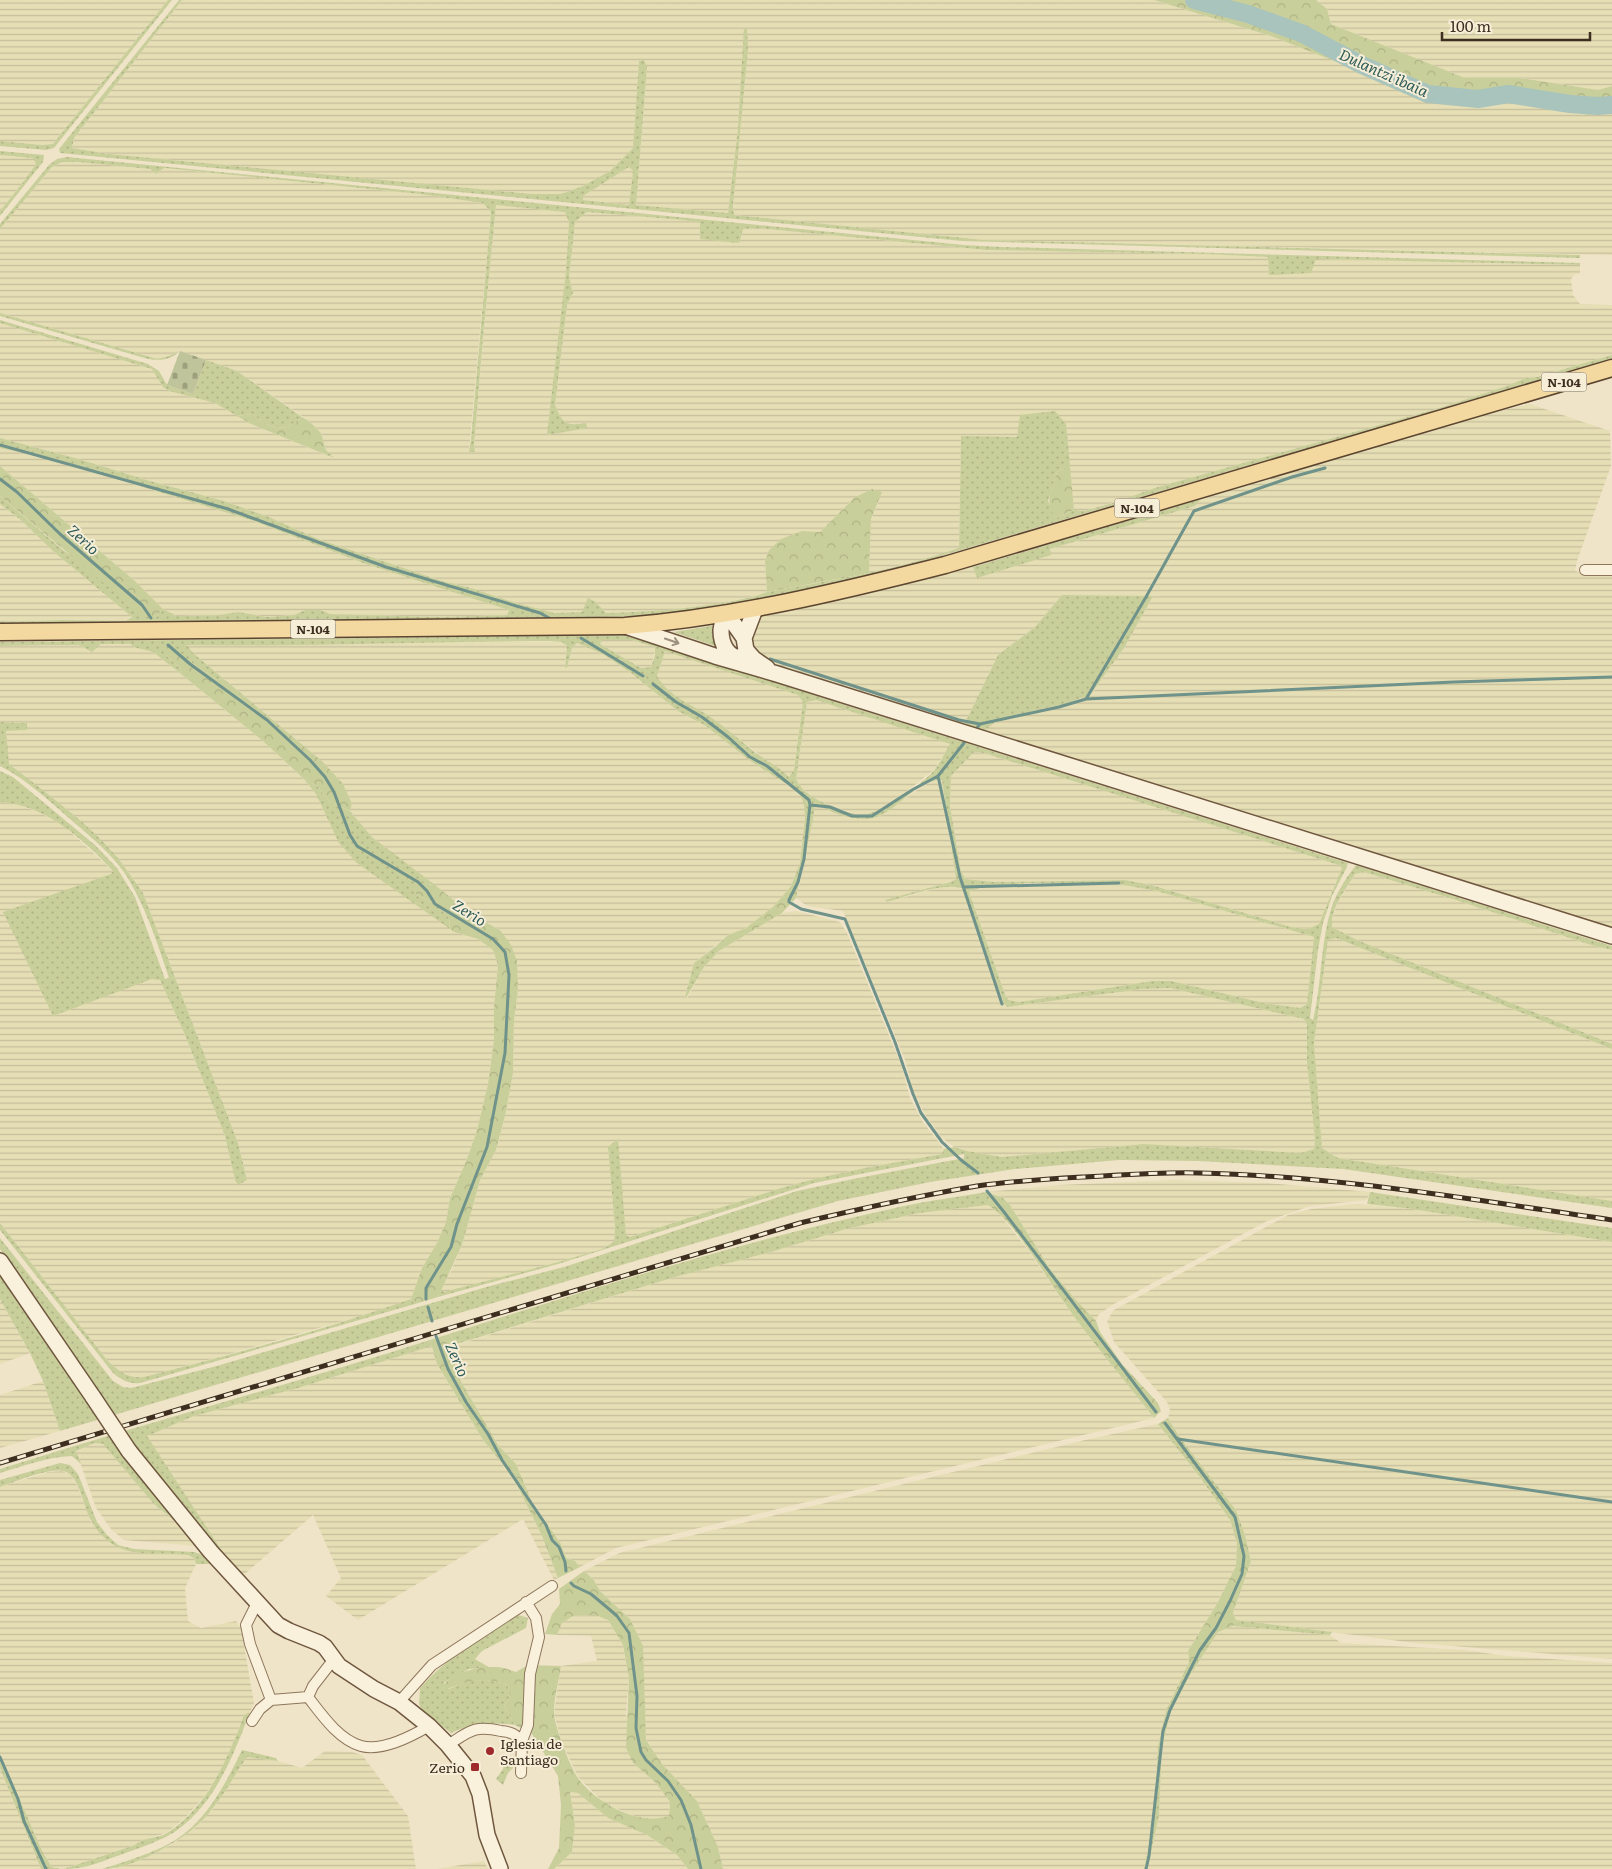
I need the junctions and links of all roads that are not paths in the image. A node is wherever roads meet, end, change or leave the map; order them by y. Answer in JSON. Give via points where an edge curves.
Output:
{"nodes":[{"id":1,"x":1612,"y":368,"type":"edge"},
{"id":2,"x":1585,"y":570,"type":"dead end"},
{"id":3,"x":1612,"y":570,"type":"edge"},
{"id":4,"x":755,"y":609,"type":"junction"},
{"id":5,"x":726,"y":614,"type":"junction"},
{"id":6,"x":625,"y":626,"type":"junction"},
{"id":7,"x":0,"y":632,"type":"edge"},
{"id":8,"x":740,"y":652,"type":"junction"},
{"id":9,"x":1612,"y":936,"type":"edge"},
{"id":10,"x":0,"y":1260,"type":"edge"},
{"id":11,"x":552,"y":1586,"type":"dead end"},
{"id":12,"x":526,"y":1602,"type":"junction"},
{"id":13,"x":257,"y":1603,"type":"junction"},
{"id":14,"x":334,"y":1659,"type":"junction"},
{"id":15,"x":308,"y":1697,"type":"junction"},
{"id":16,"x":271,"y":1700,"type":"junction"},
{"id":17,"x":399,"y":1702,"type":"junction"},
{"id":18,"x":252,"y":1721,"type":"dead end"},
{"id":19,"x":429,"y":1726,"type":"junction"},
{"id":20,"x":522,"y":1741,"type":"junction"},
{"id":21,"x":448,"y":1745,"type":"junction"},
{"id":22,"x":521,"y":1773,"type":"dead end"},
{"id":23,"x":500,"y":1869,"type":"edge"}],
"edges":[{"from":1,"to":4,"type":"main road","number":"N-104","via":[[945,565]]},
{"from":2,"to":3,"type":"street"},
{"from":4,"to":5,"type":"main road","number":"N-104"},
{"from":4,"to":8,"type":"street"},
{"from":5,"to":6,"type":"main road","number":"N-104"},
{"from":5,"to":8,"type":"street","via":[[732,620]]},
{"from":5,"to":8,"type":"street","via":[[721,631],[725,647],[731,656]]},
{"from":6,"to":7,"type":"main road","number":"N-104"},
{"from":6,"to":8,"type":"street","one_way":true},
{"from":8,"to":9,"type":"street","via":[[777,674]]},
{"from":10,"to":13,"type":"street","bridge":true,"via":[[130,1452]]},
{"from":11,"to":12,"type":"street"},
{"from":12,"to":17,"type":"street","via":[[432,1665]]},
{"from":12,"to":20,"type":"street","via":[[536,1618],[540,1637],[530,1674],[528,1725]]},
{"from":13,"to":14,"type":"street","via":[[278,1625],[319,1643]]},
{"from":13,"to":16,"type":"street","via":[[246,1625]]},
{"from":14,"to":15,"type":"street"},
{"from":14,"to":17,"type":"street","via":[[352,1676]]},
{"from":15,"to":16,"type":"street"},
{"from":15,"to":19,"type":"street","via":[[340,1735],[362,1746],[381,1746],[410,1738]]},
{"from":16,"to":18,"type":"street"},
{"from":17,"to":19,"type":"street"},
{"from":19,"to":21,"type":"street"},
{"from":20,"to":21,"type":"street","via":[[514,1733],[484,1727],[469,1731]]},
{"from":20,"to":22,"type":"street"},
{"from":21,"to":23,"type":"street","via":[[473,1776],[480,1794],[487,1835]]}]}
